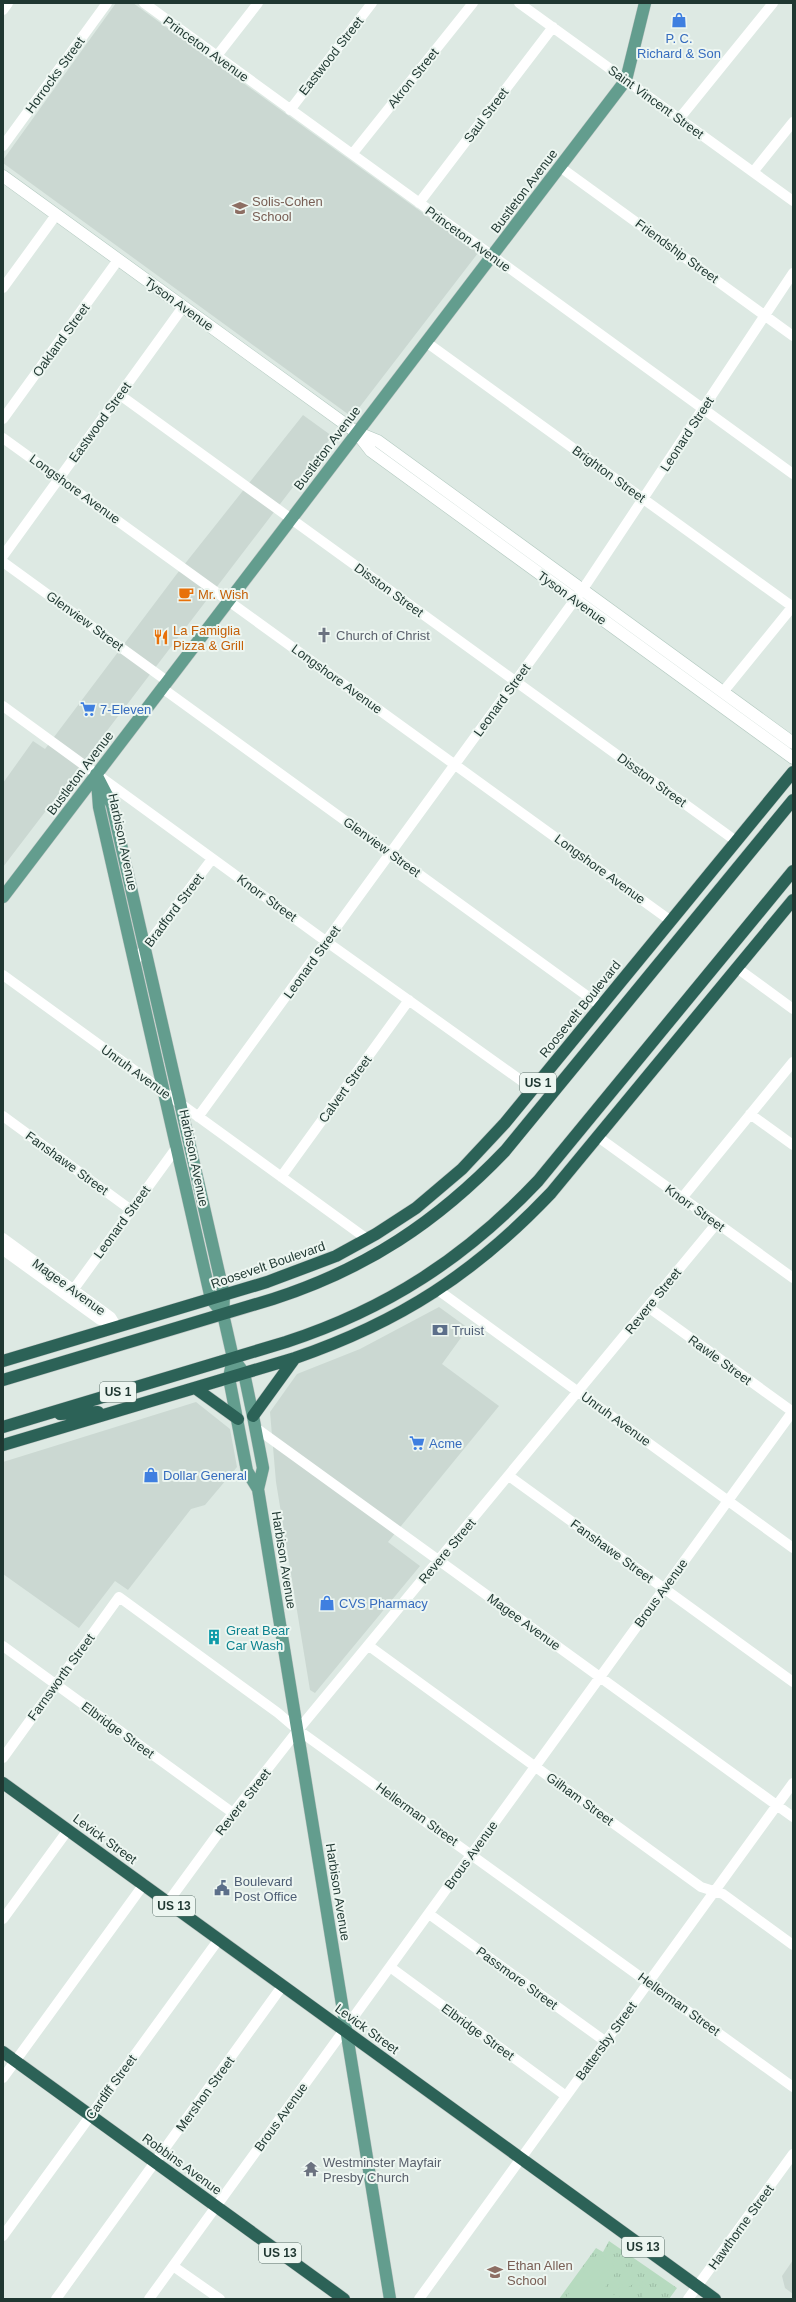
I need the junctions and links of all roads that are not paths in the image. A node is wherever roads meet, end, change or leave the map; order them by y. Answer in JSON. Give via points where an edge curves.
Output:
{"nodes":[{"id":1,"x":8,"y":3,"type":"edge"},
{"id":2,"x":107,"y":3,"type":"edge"},
{"id":3,"x":144,"y":3,"type":"edge"},
{"id":4,"x":258,"y":3,"type":"edge"},
{"id":5,"x":372,"y":3,"type":"edge"},
{"id":6,"x":473,"y":3,"type":"edge"},
{"id":7,"x":520,"y":3,"type":"edge"},
{"id":8,"x":645,"y":3,"type":"edge"},
{"id":9,"x":773,"y":3,"type":"edge"},
{"id":10,"x":3,"y":10,"type":"edge"},
{"id":11,"x":553,"y":27,"type":"junction"},
{"id":12,"x":216,"y":57,"type":"junction"},
{"id":13,"x":626,"y":80,"type":"junction"},
{"id":14,"x":290,"y":110,"type":"junction"},
{"id":15,"x":679,"y":119,"type":"junction"},
{"id":16,"x":793,"y":122,"type":"edge"},
{"id":17,"x":3,"y":146,"type":"edge"},
{"id":18,"x":353,"y":153,"type":"junction"},
{"id":19,"x":560,"y":167,"type":"junction"},
{"id":20,"x":752,"y":172,"type":"junction"},
{"id":21,"x":3,"y":176,"type":"edge"},
{"id":22,"x":793,"y":201,"type":"edge"},
{"id":23,"x":419,"y":203,"type":"junction"},
{"id":24,"x":56,"y":214,"type":"junction"},
{"id":25,"x":492,"y":257,"type":"junction"},
{"id":26,"x":118,"y":260,"type":"junction"},
{"id":27,"x":793,"y":274,"type":"edge"},
{"id":28,"x":3,"y":288,"type":"edge"},
{"id":29,"x":183,"y":307,"type":"junction"},
{"id":30,"x":764,"y":315,"type":"junction"},
{"id":31,"x":793,"y":336,"type":"edge"},
{"id":32,"x":426,"y":342,"type":"junction"},
{"id":33,"x":120,"y":395,"type":"junction"},
{"id":34,"x":703,"y":408,"type":"junction"},
{"id":35,"x":3,"y":419,"type":"edge"},
{"id":36,"x":356,"y":432,"type":"junction"},
{"id":37,"x":3,"y":438,"type":"edge"},
{"id":38,"x":793,"y":474,"type":"edge"},
{"id":39,"x":60,"y":478,"type":"junction"},
{"id":40,"x":643,"y":499,"type":"junction"},
{"id":41,"x":291,"y":519,"type":"junction"},
{"id":42,"x":3,"y":556,"type":"edge"},
{"id":43,"x":3,"y":562,"type":"edge"},
{"id":44,"x":583,"y":588,"type":"junction"},
{"id":45,"x":575,"y":600,"type":"junction"},
{"id":46,"x":229,"y":601,"type":"junction"},
{"id":47,"x":793,"y":606,"type":"edge"},
{"id":48,"x":696,"y":680,"type":"junction"},
{"id":49,"x":515,"y":681,"type":"junction"},
{"id":50,"x":164,"y":685,"type":"junction"},
{"id":51,"x":723,"y":692,"type":"junction"},
{"id":52,"x":3,"y":706,"type":"edge"},
{"id":53,"x":793,"y":743,"type":"edge"},
{"id":54,"x":793,"y":758,"type":"edge"},
{"id":55,"x":456,"y":764,"type":"junction"},
{"id":56,"x":793,"y":772,"type":"edge"},
{"id":57,"x":96,"y":774,"type":"junction"},
{"id":58,"x":793,"y":800,"type":"edge"},
{"id":59,"x":736,"y":841,"type":"junction"},
{"id":60,"x":392,"y":854,"type":"junction"},
{"id":61,"x":212,"y":859,"type":"junction"},
{"id":62,"x":793,"y":871,"type":"edge"},
{"id":63,"x":3,"y":897,"type":"edge"},
{"id":64,"x":793,"y":900,"type":"edge"},
{"id":65,"x":671,"y":921,"type":"junction"},
{"id":66,"x":327,"y":942,"type":"junction"},
{"id":67,"x":144,"y":949,"type":"junction"},
{"id":68,"x":135,"y":961,"type":"junction"},
{"id":69,"x":737,"y":968,"type":"junction"},
{"id":70,"x":3,"y":975,"type":"edge"},
{"id":71,"x":409,"y":1000,"type":"junction"},
{"id":72,"x":601,"y":1006,"type":"junction"},
{"id":73,"x":793,"y":1009,"type":"edge"},
{"id":74,"x":793,"y":1062,"type":"edge"},
{"id":75,"x":533,"y":1089,"type":"junction"},
{"id":76,"x":165,"y":1092,"type":"junction"},
{"id":77,"x":181,"y":1104,"type":"junction"},
{"id":78,"x":750,"y":1114,"type":"junction"},
{"id":79,"x":3,"y":1116,"type":"edge"},
{"id":80,"x":198,"y":1117,"type":"junction"},
{"id":81,"x":598,"y":1137,"type":"junction"},
{"id":82,"x":793,"y":1145,"type":"edge"},
{"id":83,"x":177,"y":1147,"type":"junction"},
{"id":84,"x":281,"y":1177,"type":"junction"},
{"id":85,"x":682,"y":1198,"type":"junction"},
{"id":86,"x":131,"y":1210,"type":"junction"},
{"id":87,"x":717,"y":1223,"type":"junction"},
{"id":88,"x":3,"y":1238,"type":"edge"},
{"id":89,"x":367,"y":1239,"type":"junction"},
{"id":90,"x":3,"y":1250,"type":"edge"},
{"id":91,"x":793,"y":1278,"type":"edge"},
{"id":92,"x":438,"y":1290,"type":"junction"},
{"id":93,"x":70,"y":1293,"type":"junction"},
{"id":94,"x":224,"y":1295,"type":"junction"},
{"id":95,"x":211,"y":1299,"type":"junction"},
{"id":96,"x":648,"y":1307,"type":"junction"},
{"id":97,"x":222,"y":1314,"type":"junction"},
{"id":98,"x":118,"y":1327,"type":"junction"},
{"id":99,"x":232,"y":1358,"type":"junction"},
{"id":100,"x":296,"y":1358,"type":"junction"},
{"id":101,"x":4,"y":1360,"type":"edge"},
{"id":102,"x":244,"y":1373,"type":"junction"},
{"id":103,"x":229,"y":1378,"type":"junction"},
{"id":104,"x":3,"y":1380,"type":"edge"},
{"id":105,"x":195,"y":1388,"type":"junction"},
{"id":106,"x":578,"y":1392,"type":"junction"},
{"id":107,"x":119,"y":1411,"type":"junction"},
{"id":108,"x":793,"y":1412,"type":"edge"},
{"id":109,"x":39,"y":1416,"type":"junction"},
{"id":110,"x":238,"y":1419,"type":"junction"},
{"id":111,"x":254,"y":1422,"type":"junction"},
{"id":112,"x":3,"y":1426,"type":"edge"},
{"id":113,"x":3,"y":1445,"type":"edge"},
{"id":114,"x":509,"y":1476,"type":"junction"},
{"id":115,"x":258,"y":1489,"type":"junction"},
{"id":116,"x":728,"y":1501,"type":"junction"},
{"id":117,"x":793,"y":1548,"type":"edge"},
{"id":118,"x":439,"y":1561,"type":"junction"},
{"id":119,"x":664,"y":1589,"type":"junction"},
{"id":120,"x":119,"y":1597,"type":"joint"},
{"id":121,"x":3,"y":1646,"type":"edge"},
{"id":122,"x":369,"y":1646,"type":"junction"},
{"id":123,"x":600,"y":1677,"type":"junction"},
{"id":124,"x":793,"y":1682,"type":"edge"},
{"id":125,"x":56,"y":1685,"type":"junction"},
{"id":126,"x":298,"y":1730,"type":"junction"},
{"id":127,"x":3,"y":1758,"type":"edge"},
{"id":128,"x":535,"y":1767,"type":"junction"},
{"id":129,"x":3,"y":1783,"type":"edge"},
{"id":130,"x":793,"y":1783,"type":"edge"},
{"id":131,"x":777,"y":1805,"type":"junction"},
{"id":132,"x":232,"y":1813,"type":"junction"},
{"id":133,"x":793,"y":1817,"type":"edge"},
{"id":134,"x":68,"y":1830,"type":"junction"},
{"id":135,"x":472,"y":1854,"type":"junction"},
{"id":136,"x":144,"y":1884,"type":"junction"},
{"id":137,"x":714,"y":1892,"type":"junction"},
{"id":138,"x":168,"y":1902,"type":"junction"},
{"id":139,"x":429,"y":1914,"type":"junction"},
{"id":140,"x":3,"y":1919,"type":"edge"},
{"id":141,"x":219,"y":1939,"type":"junction"},
{"id":142,"x":793,"y":1945,"type":"edge"},
{"id":143,"x":390,"y":1968,"type":"junction"},
{"id":144,"x":649,"y":1982,"type":"junction"},
{"id":145,"x":283,"y":1985,"type":"junction"},
{"id":146,"x":345,"y":2031,"type":"junction"},
{"id":147,"x":606,"y":2042,"type":"junction"},
{"id":148,"x":3,"y":2052,"type":"edge"},
{"id":149,"x":16,"y":2061,"type":"junction"},
{"id":150,"x":3,"y":2078,"type":"edge"},
{"id":151,"x":793,"y":2087,"type":"edge"},
{"id":152,"x":566,"y":2096,"type":"junction"},
{"id":153,"x":91,"y":2115,"type":"junction"},
{"id":154,"x":793,"y":2154,"type":"edge"},
{"id":155,"x":521,"y":2158,"type":"junction"},
{"id":156,"x":155,"y":2162,"type":"junction"},
{"id":157,"x":216,"y":2207,"type":"junction"},
{"id":158,"x":3,"y":2236,"type":"edge"},
{"id":159,"x":174,"y":2266,"type":"junction"},
{"id":160,"x":698,"y":2286,"type":"junction"},
{"id":161,"x":56,"y":2299,"type":"edge"},
{"id":162,"x":149,"y":2299,"type":"edge"},
{"id":163,"x":220,"y":2299,"type":"edge"},
{"id":164,"x":344,"y":2299,"type":"edge"},
{"id":165,"x":390,"y":2299,"type":"edge"},
{"id":166,"x":419,"y":2299,"type":"edge"},
{"id":167,"x":688,"y":2299,"type":"edge"},
{"id":168,"x":715,"y":2299,"type":"edge"}],
"edges":[{"from":1,"to":10,"type":"street"},
{"from":2,"to":17,"type":"street","name":"Horrocks Street"},
{"from":3,"to":12,"type":"street","name":"Princeton Avenue"},
{"from":4,"to":12,"type":"street"},
{"from":5,"to":14,"type":"street","name":"Eastwood Street"},
{"from":6,"to":18,"type":"street","name":"Akron Street"},
{"from":7,"to":11,"type":"street","name":"Saint Vincent Street"},
{"from":8,"to":13,"type":"main road","name":"Bustleton Avenue"},
{"from":9,"to":15,"type":"street"},
{"from":11,"to":13,"type":"street","name":"Saint Vincent Street"},
{"from":11,"to":23,"type":"street","name":"Saul Street"},
{"from":12,"to":14,"type":"street","name":"Princeton Avenue"},
{"from":13,"to":15,"type":"street","name":"Saint Vincent Street"},
{"from":13,"to":19,"type":"main road","name":"Bustleton Avenue"},
{"from":14,"to":18,"type":"street","name":"Princeton Avenue"},
{"from":15,"to":20,"type":"street","name":"Saint Vincent Street"},
{"from":16,"to":20,"type":"street"},
{"from":18,"to":23,"type":"street","name":"Princeton Avenue"},
{"from":19,"to":25,"type":"main road","name":"Bustleton Avenue"},
{"from":19,"to":30,"type":"street","name":"Friendship Street"},
{"from":20,"to":22,"type":"street","name":"Saint Vincent Street"},
{"from":21,"to":24,"type":"street","name":"Tyson Avenue"},
{"from":23,"to":25,"type":"street","name":"Princeton Avenue"},
{"from":24,"to":26,"type":"street","name":"Tyson Avenue"},
{"from":24,"to":28,"type":"street"},
{"from":25,"to":32,"type":"main road","name":"Bustleton Avenue"},
{"from":25,"to":34,"type":"street","name":"Princeton Avenue"},
{"from":26,"to":29,"type":"street","name":"Tyson Avenue"},
{"from":26,"to":35,"type":"street","name":"Oakland Street"},
{"from":27,"to":30,"type":"street","name":"Leonard Street"},
{"from":29,"to":33,"type":"street","name":"Eastwood Street"},
{"from":29,"to":36,"type":"street","name":"Tyson Avenue"},
{"from":30,"to":31,"type":"street","name":"Friendship Street"},
{"from":30,"to":34,"type":"street","name":"Leonard Street"},
{"from":32,"to":36,"type":"main road","name":"Bustleton Avenue"},
{"from":32,"to":40,"type":"street","name":"Brighton Street"},
{"from":33,"to":39,"type":"street","name":"Eastwood Street"},
{"from":33,"to":41,"type":"street","name":"Disston Street"},
{"from":34,"to":38,"type":"street","name":"Princeton Avenue"},
{"from":34,"to":40,"type":"street","name":"Leonard Street"},
{"from":36,"to":41,"type":"main road","name":"Bustleton Avenue"},
{"from":36,"to":44,"type":"street","name":"Tyson Avenue","via":[[378,441]]},
{"from":36,"to":45,"type":"street","name":"Tyson Avenue","via":[[371,451]]},
{"from":37,"to":39,"type":"street","name":"Longshore Avenue"},
{"from":39,"to":42,"type":"street","name":"Eastwood Street"},
{"from":39,"to":46,"type":"street","name":"Longshore Avenue"},
{"from":40,"to":44,"type":"street","name":"Leonard Street"},
{"from":40,"to":47,"type":"street","name":"Brighton Street"},
{"from":41,"to":46,"type":"main road","name":"Bustleton Avenue"},
{"from":41,"to":49,"type":"street","name":"Disston Street"},
{"from":43,"to":50,"type":"street","name":"Glenview Street"},
{"from":44,"to":45,"type":"street","name":"Leonard Street"},
{"from":44,"to":48,"type":"street","name":"Tyson Avenue"},
{"from":45,"to":48,"type":"street","name":"Tyson Avenue"},
{"from":45,"to":49,"type":"street","name":"Leonard Street"},
{"from":46,"to":50,"type":"main road","name":"Bustleton Avenue"},
{"from":46,"to":55,"type":"street","name":"Longshore Avenue"},
{"from":47,"to":51,"type":"street"},
{"from":48,"to":51,"type":"street","name":"Tyson Avenue"},
{"from":48,"to":54,"type":"street","name":"Tyson Avenue"},
{"from":49,"to":55,"type":"street","name":"Leonard Street"},
{"from":49,"to":59,"type":"street","name":"Disston Street"},
{"from":50,"to":57,"type":"main road","name":"Bustleton Avenue"},
{"from":50,"to":60,"type":"street","name":"Glenview Street"},
{"from":51,"to":53,"type":"street","name":"Tyson Avenue"},
{"from":52,"to":57,"type":"street","name":"Knorr Street"},
{"from":55,"to":60,"type":"street","name":"Leonard Street"},
{"from":55,"to":65,"type":"street","name":"Longshore Avenue"},
{"from":56,"to":59,"type":"highway","name":"Roosevelt Boulevard","number":"US 1"},
{"from":57,"to":61,"type":"street","name":"Knorr Street"},
{"from":57,"to":63,"type":"main road","name":"Bustleton Avenue"},
{"from":57,"to":67,"type":"main road","name":"Harbison Avenue","via":[[112,805]]},
{"from":57,"to":68,"type":"main road","name":"Harbison Avenue","via":[[99,807]]},
{"from":58,"to":97,"type":"highway","number":"US 1","via":[[518,1135],[469,1187],[421,1226],[360,1264],[292,1293]]},
{"from":59,"to":65,"type":"highway","name":"Roosevelt Boulevard","number":"US 1"},
{"from":60,"to":66,"type":"street","name":"Leonard Street"},
{"from":60,"to":72,"type":"street","name":"Glenview Street"},
{"from":61,"to":66,"type":"street","name":"Knorr Street"},
{"from":61,"to":67,"type":"street","name":"Bradford Street"},
{"from":62,"to":99,"type":"highway","number":"US 1","via":[[552,1164],[488,1229],[439,1268],[381,1303],[321,1330]]},
{"from":64,"to":69,"type":"highway","number":"US 1"},
{"from":65,"to":72,"type":"highway","name":"Roosevelt Boulevard","number":"US 1"},
{"from":66,"to":71,"type":"street","name":"Knorr Street"},
{"from":66,"to":80,"type":"street","name":"Leonard Street"},
{"from":67,"to":68,"type":"street","name":"Bradford Street"},
{"from":67,"to":77,"type":"main road","name":"Harbison Avenue"},
{"from":68,"to":76,"type":"main road","name":"Harbison Avenue"},
{"from":69,"to":73,"type":"street"},
{"from":69,"to":81,"type":"highway","number":"US 1"},
{"from":70,"to":76,"type":"street","name":"Unruh Avenue"},
{"from":71,"to":75,"type":"street","name":"Knorr Street"},
{"from":71,"to":84,"type":"street","name":"Calvert Street"},
{"from":72,"to":75,"type":"highway","name":"Roosevelt Boulevard","number":"US 1"},
{"from":74,"to":78,"type":"street"},
{"from":75,"to":89,"type":"highway","name":"Roosevelt Boulevard","number":"US 1","via":[[462,1169],[416,1208]]},
{"from":76,"to":77,"type":"street","name":"Unruh Avenue"},
{"from":76,"to":83,"type":"main road","name":"Harbison Avenue"},
{"from":77,"to":80,"type":"street","name":"Unruh Avenue"},
{"from":77,"to":94,"type":"main road","name":"Harbison Avenue"},
{"from":78,"to":82,"type":"street"},
{"from":78,"to":85,"type":"street"},
{"from":79,"to":86,"type":"street","name":"Fanshawe Street"},
{"from":80,"to":84,"type":"street","name":"Unruh Avenue"},
{"from":81,"to":85,"type":"street","name":"Knorr Street"},
{"from":81,"to":92,"type":"highway","number":"US 1","via":[[518,1228],[470,1268]]},
{"from":83,"to":86,"type":"street","name":"Leonard Street"},
{"from":83,"to":95,"type":"main road","name":"Harbison Avenue"},
{"from":84,"to":89,"type":"street","name":"Unruh Avenue"},
{"from":85,"to":87,"type":"street","name":"Knorr Street"},
{"from":86,"to":93,"type":"street","name":"Leonard Street"},
{"from":87,"to":91,"type":"street","name":"Knorr Street"},
{"from":87,"to":96,"type":"street","name":"Revere Street"},
{"from":88,"to":93,"type":"street","name":"Magee Avenue"},
{"from":89,"to":94,"type":"highway","name":"Roosevelt Boulevard","number":"US 1","via":[[305,1269]]},
{"from":90,"to":93,"type":"street","name":"Magee Avenue"},
{"from":92,"to":100,"type":"highway","number":"US 1","via":[[371,1328]]},
{"from":92,"to":106,"type":"street","name":"Unruh Avenue"},
{"from":93,"to":98,"type":"street","name":"Magee Avenue","via":[[111,1317]]},
{"from":94,"to":95,"type":"highway","name":"Roosevelt Boulevard","number":"US 1"},
{"from":94,"to":97,"type":"main road","name":"Harbison Avenue"},
{"from":95,"to":97,"type":"main road","name":"Harbison Avenue"},
{"from":95,"to":98,"type":"highway","name":"Roosevelt Boulevard","number":"US 1"},
{"from":96,"to":106,"type":"street","name":"Revere Street"},
{"from":96,"to":108,"type":"street","name":"Rawle Street"},
{"from":97,"to":99,"type":"main road","name":"Harbison Avenue"},
{"from":97,"to":104,"type":"highway","number":"US 1"},
{"from":98,"to":101,"type":"highway","name":"Roosevelt Boulevard","number":"US 1"},
{"from":99,"to":102,"type":"main road","name":"Harbison Avenue"},
{"from":99,"to":103,"type":"main road","name":"Harbison Avenue"},
{"from":99,"to":109,"type":"highway","number":"US 1"},
{"from":100,"to":102,"type":"highway","number":"US 1"},
{"from":100,"to":111,"type":"highway"},
{"from":102,"to":103,"type":"highway","number":"US 1"},
{"from":102,"to":111,"type":"main road","name":"Harbison Avenue"},
{"from":103,"to":105,"type":"highway","number":"US 1"},
{"from":103,"to":110,"type":"main road","name":"Harbison Avenue"},
{"from":105,"to":107,"type":"highway","number":"US 1"},
{"from":105,"to":110,"type":"highway"},
{"from":106,"to":114,"type":"street","name":"Revere Street"},
{"from":106,"to":116,"type":"street","name":"Unruh Avenue"},
{"from":107,"to":109,"type":"highway"},
{"from":107,"to":113,"type":"highway","number":"US 1"},
{"from":108,"to":116,"type":"street","name":"Brous Avenue"},
{"from":109,"to":112,"type":"highway","number":"US 1"},
{"from":110,"to":115,"type":"main road","name":"Harbison Avenue","via":[[247,1471]]},
{"from":111,"to":115,"type":"main road","name":"Harbison Avenue","via":[[263,1468]]},
{"from":111,"to":118,"type":"street","name":"Magee Avenue"},
{"from":114,"to":118,"type":"street","name":"Revere Street"},
{"from":114,"to":119,"type":"street","name":"Fanshawe Street"},
{"from":115,"to":126,"type":"main road","name":"Harbison Avenue"},
{"from":116,"to":117,"type":"street","name":"Unruh Avenue"},
{"from":116,"to":119,"type":"street","name":"Brous Avenue"},
{"from":118,"to":122,"type":"street","name":"Revere Street"},
{"from":118,"to":123,"type":"street","name":"Magee Avenue"},
{"from":119,"to":123,"type":"street","name":"Brous Avenue"},
{"from":119,"to":124,"type":"street","name":"Fanshawe Street"},
{"from":120,"to":125,"type":"street","name":"Farnsworth Street"},
{"from":120,"to":126,"type":"street","name":"Hellerman Street"},
{"from":121,"to":125,"type":"street","name":"Elbridge Street"},
{"from":122,"to":126,"type":"street","name":"Revere Street"},
{"from":122,"to":128,"type":"street","name":"Gilham Street"},
{"from":123,"to":128,"type":"street","name":"Brous Avenue"},
{"from":123,"to":131,"type":"street","name":"Magee Avenue"},
{"from":125,"to":127,"type":"street","name":"Farnsworth Street"},
{"from":125,"to":132,"type":"street","name":"Elbridge Street"},
{"from":126,"to":132,"type":"street","name":"Revere Street"},
{"from":126,"to":135,"type":"street","name":"Hellerman Street"},
{"from":126,"to":146,"type":"main road","name":"Harbison Avenue"},
{"from":128,"to":135,"type":"street","name":"Brous Avenue"},
{"from":128,"to":137,"type":"street","name":"Gilham Street","via":[[701,1887]]},
{"from":129,"to":134,"type":"highway","name":"Levick Street","number":"US 13"},
{"from":130,"to":131,"type":"street","name":"Battersby Street"},
{"from":131,"to":133,"type":"street","name":"Magee Avenue"},
{"from":131,"to":137,"type":"street","name":"Battersby Street"},
{"from":132,"to":138,"type":"street","name":"Revere Street"},
{"from":134,"to":136,"type":"highway","name":"Levick Street","number":"US 13"},
{"from":134,"to":140,"type":"street"},
{"from":135,"to":139,"type":"street","name":"Brous Avenue"},
{"from":135,"to":144,"type":"street","name":"Hellerman Street"},
{"from":136,"to":138,"type":"highway","name":"Levick Street","number":"US 13"},
{"from":136,"to":149,"type":"street"},
{"from":137,"to":142,"type":"street","name":"Gilham Street","via":[[723,1894]]},
{"from":137,"to":144,"type":"street","name":"Battersby Street"},
{"from":138,"to":141,"type":"highway","name":"Levick Street","number":"US 13"},
{"from":139,"to":143,"type":"street","name":"Brous Avenue"},
{"from":139,"to":147,"type":"street","name":"Passmore Street"},
{"from":141,"to":145,"type":"highway","name":"Levick Street","number":"US 13"},
{"from":141,"to":153,"type":"street","name":"Cardiff Street"},
{"from":143,"to":146,"type":"street","name":"Brous Avenue"},
{"from":143,"to":152,"type":"street","name":"Elbridge Street"},
{"from":144,"to":147,"type":"street","name":"Battersby Street"},
{"from":144,"to":151,"type":"street","name":"Hellerman Street"},
{"from":145,"to":146,"type":"highway","name":"Levick Street","number":"US 13"},
{"from":145,"to":156,"type":"street","name":"Mershon Street"},
{"from":146,"to":155,"type":"highway","name":"Levick Street","number":"US 13"},
{"from":146,"to":157,"type":"street","name":"Brous Avenue"},
{"from":146,"to":165,"type":"main road","name":"Harbison Avenue"},
{"from":147,"to":152,"type":"street","name":"Battersby Street"},
{"from":148,"to":149,"type":"highway","name":"Robbins Avenue","number":"US 13"},
{"from":149,"to":150,"type":"street"},
{"from":149,"to":153,"type":"highway","name":"Robbins Avenue","number":"US 13"},
{"from":152,"to":155,"type":"street","name":"Battersby Street"},
{"from":153,"to":156,"type":"highway","name":"Robbins Avenue","number":"US 13"},
{"from":153,"to":158,"type":"street","name":"Cardiff Street"},
{"from":154,"to":160,"type":"street","name":"Hawthorne Street"},
{"from":155,"to":160,"type":"highway","name":"Levick Street","number":"US 13"},
{"from":155,"to":166,"type":"street","name":"Battersby Street"},
{"from":156,"to":157,"type":"highway","name":"Robbins Avenue","number":"US 13"},
{"from":156,"to":161,"type":"street","name":"Mershon Street"},
{"from":157,"to":159,"type":"street","name":"Brous Avenue"},
{"from":157,"to":164,"type":"highway","name":"Robbins Avenue","number":"US 13"},
{"from":159,"to":162,"type":"street","name":"Brous Avenue"},
{"from":159,"to":163,"type":"street"},
{"from":160,"to":167,"type":"street","name":"Hawthorne Street"},
{"from":160,"to":168,"type":"highway","name":"Levick Street","number":"US 13"}]}
